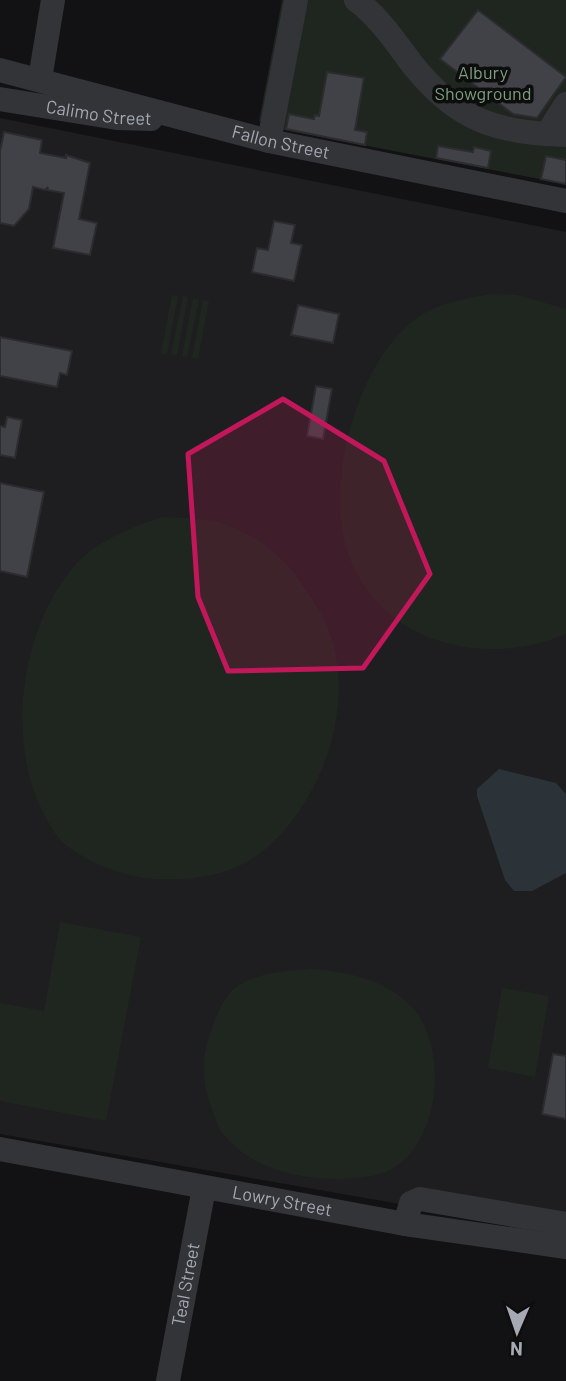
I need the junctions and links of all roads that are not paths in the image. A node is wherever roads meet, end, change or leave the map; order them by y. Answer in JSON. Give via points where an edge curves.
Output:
{"nodes":[{"id":1,"x":53,"y":0,"type":"edge"},
{"id":2,"x":296,"y":0,"type":"edge"},
{"id":3,"x":364,"y":2,"type":"edge"},
{"id":4,"x":0,"y":70,"type":"edge"},
{"id":5,"x":40,"y":79,"type":"junction"},
{"id":6,"x":0,"y":99,"type":"edge"},
{"id":7,"x":566,"y":104,"type":"edge"},
{"id":8,"x":197,"y":121,"type":"junction"},
{"id":9,"x":557,"y":134,"type":"edge"},
{"id":10,"x":268,"y":141,"type":"junction"},
{"id":11,"x":566,"y":201,"type":"edge"},
{"id":12,"x":0,"y":1149,"type":"edge"},
{"id":13,"x":204,"y":1188,"type":"junction"},
{"id":14,"x":405,"y":1224,"type":"junction"},
{"id":15,"x":566,"y":1224,"type":"edge"},
{"id":16,"x":566,"y":1247,"type":"edge"},
{"id":17,"x":169,"y":1381,"type":"edge"}],
"edges":[{"from":1,"to":5,"type":"street"},
{"from":2,"to":10,"type":"street"},
{"from":3,"to":9,"type":"street","via":[[416,69],[463,114],[508,132]]},
{"from":4,"to":5,"type":"street","name":"Fallon Street"},
{"from":5,"to":8,"type":"street","name":"Fallon Street"},
{"from":6,"to":8,"type":"street","name":"Calimo Street","via":[[117,118]]},
{"from":7,"to":9,"type":"street"},
{"from":8,"to":10,"type":"street","name":"Fallon Street"},
{"from":10,"to":11,"type":"street","name":"Fallon Street"},
{"from":12,"to":13,"type":"street","name":"Lowry Street"},
{"from":13,"to":14,"type":"street","name":"Lowry Street"},
{"from":13,"to":17,"type":"street","name":"Teal Street"},
{"from":14,"to":15,"type":"street","via":[[411,1203],[420,1199]]},
{"from":14,"to":16,"type":"street","name":"Lowry Street"}]}
